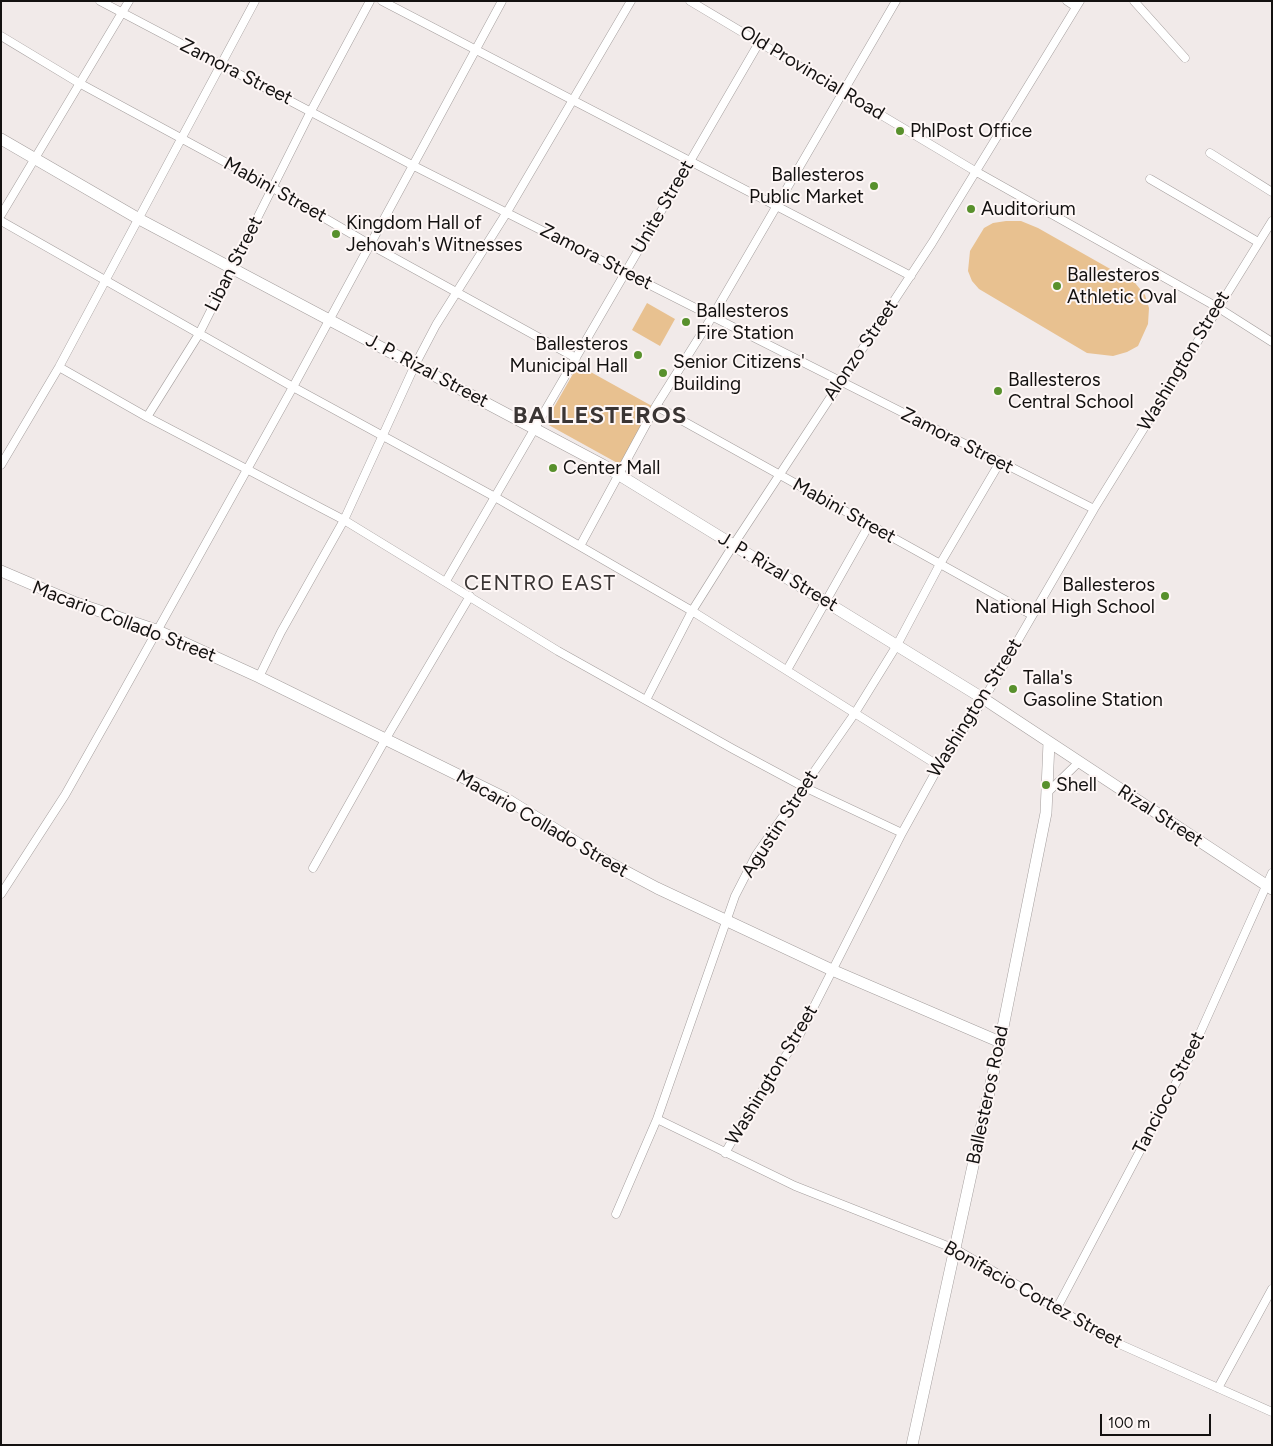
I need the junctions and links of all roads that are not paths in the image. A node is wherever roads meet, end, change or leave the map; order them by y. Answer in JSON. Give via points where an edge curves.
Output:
{"nodes":[{"id":1,"x":100,"y":1,"type":"edge"},
{"id":2,"x":129,"y":1,"type":"edge"},
{"id":3,"x":255,"y":1,"type":"edge"},
{"id":4,"x":370,"y":1,"type":"edge"},
{"id":5,"x":382,"y":1,"type":"edge"},
{"id":6,"x":502,"y":1,"type":"edge"},
{"id":7,"x":631,"y":1,"type":"edge"},
{"id":8,"x":690,"y":1,"type":"edge"},
{"id":9,"x":896,"y":1,"type":"edge"},
{"id":10,"x":1067,"y":1,"type":"edge"},
{"id":11,"x":1134,"y":1,"type":"edge"},
{"id":12,"x":1078,"y":4,"type":"edge"},
{"id":13,"x":121,"y":13,"type":"junction"},
{"id":14,"x":1,"y":36,"type":"edge"},
{"id":15,"x":760,"y":41,"type":"junction"},
{"id":16,"x":475,"y":51,"type":"junction"},
{"id":17,"x":1185,"y":58,"type":"dead end"},
{"id":18,"x":221,"y":65,"type":"junction"},
{"id":19,"x":79,"y":83,"type":"junction"},
{"id":20,"x":844,"y":91,"type":"junction"},
{"id":21,"x":573,"y":100,"type":"junction"},
{"id":22,"x":311,"y":112,"type":"junction"},
{"id":23,"x":1,"y":139,"type":"edge"},
{"id":24,"x":181,"y":140,"type":"junction"},
{"id":25,"x":1210,"y":153,"type":"dead end"},
{"id":26,"x":36,"y":158,"type":"junction"},
{"id":27,"x":690,"y":160,"type":"junction"},
{"id":28,"x":412,"y":164,"type":"junction"},
{"id":29,"x":975,"y":171,"type":"junction"},
{"id":30,"x":1150,"y":178,"type":"dead end"},
{"id":31,"x":273,"y":188,"type":"junction"},
{"id":32,"x":1272,"y":192,"type":"edge"},
{"id":33,"x":777,"y":204,"type":"junction"},
{"id":34,"x":507,"y":212,"type":"junction"},
{"id":35,"x":1,"y":215,"type":"edge"},
{"id":36,"x":139,"y":219,"type":"junction"},
{"id":37,"x":1272,"y":220,"type":"edge"},
{"id":38,"x":1,"y":221,"type":"edge"},
{"id":39,"x":1258,"y":242,"type":"junction"},
{"id":40,"x":369,"y":244,"type":"junction"},
{"id":41,"x":231,"y":268,"type":"junction"},
{"id":42,"x":626,"y":272,"type":"junction"},
{"id":43,"x":910,"y":276,"type":"junction"},
{"id":44,"x":106,"y":280,"type":"junction"},
{"id":45,"x":458,"y":292,"type":"junction"},
{"id":46,"x":1217,"y":307,"type":"junction"},
{"id":47,"x":712,"y":317,"type":"junction"},
{"id":48,"x":328,"y":320,"type":"junction"},
{"id":49,"x":199,"y":334,"type":"junction"},
{"id":50,"x":1272,"y":342,"type":"edge"},
{"id":51,"x":576,"y":358,"type":"junction"},
{"id":52,"x":415,"y":365,"type":"junction"},
{"id":53,"x":59,"y":367,"type":"junction"},
{"id":54,"x":840,"y":382,"type":"junction"},
{"id":55,"x":293,"y":387,"type":"junction"},
{"id":56,"x":656,"y":406,"type":"junction"},
{"id":57,"x":147,"y":417,"type":"junction"},
{"id":58,"x":534,"y":428,"type":"junction"},
{"id":59,"x":383,"y":437,"type":"junction"},
{"id":60,"x":1000,"y":462,"type":"junction"},
{"id":61,"x":1,"y":466,"type":"edge"},
{"id":62,"x":247,"y":468,"type":"junction"},
{"id":63,"x":620,"y":475,"type":"junction"},
{"id":64,"x":777,"y":475,"type":"junction"},
{"id":65,"x":495,"y":497,"type":"junction"},
{"id":66,"x":1094,"y":509,"type":"junction"},
{"id":67,"x":344,"y":520,"type":"junction"},
{"id":68,"x":869,"y":525,"type":"junction"},
{"id":69,"x":734,"y":544,"type":"junction"},
{"id":70,"x":580,"y":546,"type":"junction"},
{"id":71,"x":940,"y":564,"type":"junction"},
{"id":72,"x":1,"y":571,"type":"edge"},
{"id":73,"x":446,"y":581,"type":"junction"},
{"id":74,"x":470,"y":596,"type":"junction"},
{"id":75,"x":824,"y":600,"type":"junction"},
{"id":76,"x":692,"y":611,"type":"junction"},
{"id":77,"x":1032,"y":615,"type":"junction"},
{"id":78,"x":156,"y":630,"type":"junction"},
{"id":79,"x":897,"y":645,"type":"junction"},
{"id":80,"x":787,"y":670,"type":"junction"},
{"id":81,"x":259,"y":677,"type":"junction"},
{"id":82,"x":984,"y":699,"type":"junction"},
{"id":83,"x":646,"y":700,"type":"junction"},
{"id":84,"x":855,"y":712,"type":"junction"},
{"id":85,"x":385,"y":740,"type":"junction"},
{"id":86,"x":1049,"y":742,"type":"junction"},
{"id":87,"x":1079,"y":762,"type":"junction"},
{"id":88,"x":939,"y":766,"type":"junction"},
{"id":89,"x":802,"y":786,"type":"junction"},
{"id":90,"x":1048,"y":792,"type":"junction"},
{"id":91,"x":902,"y":833,"type":"junction"},
{"id":92,"x":313,"y":868,"type":"dead end"},
{"id":93,"x":1272,"y":873,"type":"edge"},
{"id":94,"x":1269,"y":887,"type":"edge"},
{"id":95,"x":1,"y":894,"type":"edge"},
{"id":96,"x":728,"y":921,"type":"junction"},
{"id":97,"x":832,"y":970,"type":"junction"},
{"id":98,"x":1000,"y":1042,"type":"junction"},
{"id":99,"x":657,"y":1118,"type":"junction"},
{"id":100,"x":725,"y":1153,"type":"junction"},
{"id":101,"x":616,"y":1214,"type":"dead end"},
{"id":102,"x":955,"y":1248,"type":"junction"},
{"id":103,"x":1272,"y":1289,"type":"edge"},
{"id":104,"x":1057,"y":1308,"type":"junction"},
{"id":105,"x":1218,"y":1388,"type":"junction"},
{"id":106,"x":1272,"y":1412,"type":"edge"},
{"id":107,"x":912,"y":1445,"type":"edge"}],
"edges":[{"from":1,"to":13,"type":"street","name":"Zamora Street"},
{"from":2,"to":13,"type":"street"},
{"from":3,"to":18,"type":"street"},
{"from":4,"to":22,"type":"street","name":"Liban Street"},
{"from":5,"to":16,"type":"street"},
{"from":6,"to":16,"type":"street"},
{"from":7,"to":21,"type":"street"},
{"from":8,"to":15,"type":"street","name":"Old Provincial Road"},
{"from":9,"to":20,"type":"street"},
{"from":10,"to":12,"type":"street"},
{"from":11,"to":17,"type":"street"},
{"from":12,"to":29,"type":"street","name":"Alonzo Street"},
{"from":13,"to":18,"type":"street","name":"Zamora Street"},
{"from":13,"to":19,"type":"street"},
{"from":14,"to":19,"type":"street","name":"Mabini Street"},
{"from":15,"to":20,"type":"street","name":"Old Provincial Road"},
{"from":15,"to":27,"type":"street","name":"Unite Street"},
{"from":16,"to":21,"type":"street"},
{"from":16,"to":28,"type":"street"},
{"from":18,"to":22,"type":"street","name":"Zamora Street"},
{"from":18,"to":24,"type":"street"},
{"from":19,"to":24,"type":"street","name":"Mabini Street"},
{"from":19,"to":26,"type":"street"},
{"from":20,"to":29,"type":"street","name":"Old Provincial Road"},
{"from":20,"to":33,"type":"street"},
{"from":21,"to":27,"type":"street"},
{"from":21,"to":34,"type":"street"},
{"from":22,"to":28,"type":"street","name":"Zamora Street"},
{"from":22,"to":31,"type":"street","name":"Liban Street"},
{"from":23,"to":26,"type":"main road","name":"J. P. Rizal Street"},
{"from":24,"to":31,"type":"street","name":"Mabini Street"},
{"from":24,"to":36,"type":"street"},
{"from":25,"to":32,"type":"street"},
{"from":26,"to":35,"type":"street"},
{"from":26,"to":36,"type":"main road","name":"J. P. Rizal Street"},
{"from":27,"to":33,"type":"street"},
{"from":27,"to":42,"type":"street","name":"Unite Street"},
{"from":28,"to":34,"type":"street","name":"Zamora Street"},
{"from":28,"to":40,"type":"street"},
{"from":29,"to":43,"type":"street","name":"Alonzo Street"},
{"from":29,"to":46,"type":"street","name":"Old Provincial Road"},
{"from":30,"to":39,"type":"street"},
{"from":31,"to":40,"type":"street","name":"Mabini Street"},
{"from":31,"to":41,"type":"street","name":"Liban Street"},
{"from":33,"to":43,"type":"street"},
{"from":33,"to":47,"type":"street"},
{"from":34,"to":42,"type":"street","name":"Zamora Street"},
{"from":34,"to":45,"type":"street"},
{"from":36,"to":41,"type":"main road","name":"J. P. Rizal Street"},
{"from":36,"to":44,"type":"street"},
{"from":37,"to":39,"type":"street","name":"Washington Street"},
{"from":38,"to":44,"type":"street"},
{"from":39,"to":46,"type":"street","name":"Washington Street"},
{"from":40,"to":45,"type":"street","name":"Mabini Street"},
{"from":40,"to":48,"type":"street"},
{"from":41,"to":48,"type":"main road","name":"J. P. Rizal Street"},
{"from":41,"to":49,"type":"street","name":"Liban Street"},
{"from":42,"to":47,"type":"street","name":"Zamora Street"},
{"from":42,"to":51,"type":"street","name":"Unite Street"},
{"from":43,"to":54,"type":"street","name":"Alonzo Street"},
{"from":44,"to":49,"type":"street"},
{"from":44,"to":53,"type":"street"},
{"from":45,"to":51,"type":"street","name":"Mabini Street"},
{"from":45,"to":52,"type":"street"},
{"from":46,"to":50,"type":"street","name":"Old Provincial Road"},
{"from":46,"to":66,"type":"street","name":"Washington Street"},
{"from":47,"to":54,"type":"street","name":"Zamora Street"},
{"from":47,"to":56,"type":"street"},
{"from":48,"to":52,"type":"main road","name":"J. P. Rizal Street"},
{"from":48,"to":55,"type":"street"},
{"from":49,"to":55,"type":"street"},
{"from":49,"to":57,"type":"street","name":"Liban Street"},
{"from":51,"to":58,"type":"street","name":"Unite Street"},
{"from":52,"to":58,"type":"main road","name":"J. P. Rizal Street"},
{"from":52,"to":59,"type":"street"},
{"from":53,"to":57,"type":"street"},
{"from":53,"to":61,"type":"street"},
{"from":54,"to":60,"type":"street","name":"Zamora Street"},
{"from":54,"to":64,"type":"street","name":"Alonzo Street"},
{"from":55,"to":59,"type":"street"},
{"from":55,"to":62,"type":"street"},
{"from":56,"to":63,"type":"street"},
{"from":56,"to":64,"type":"street","name":"Mabini Street"},
{"from":57,"to":62,"type":"street"},
{"from":58,"to":63,"type":"main road","name":"J. P. Rizal Street"},
{"from":58,"to":65,"type":"street","name":"Unite Street"},
{"from":59,"to":65,"type":"street"},
{"from":59,"to":67,"type":"street"},
{"from":60,"to":66,"type":"street","name":"Zamora Street"},
{"from":60,"to":71,"type":"street","name":"Agustin Street"},
{"from":62,"to":67,"type":"street"},
{"from":62,"to":78,"type":"street"},
{"from":63,"to":69,"type":"main road","name":"J. P. Rizal Street"},
{"from":63,"to":70,"type":"street"},
{"from":64,"to":68,"type":"street","name":"Mabini Street"},
{"from":64,"to":69,"type":"street","name":"Alonzo Street"},
{"from":65,"to":70,"type":"street"},
{"from":65,"to":73,"type":"street","name":"Unite Street"},
{"from":66,"to":77,"type":"street","name":"Washington Street"},
{"from":67,"to":73,"type":"street"},
{"from":67,"to":81,"type":"street"},
{"from":68,"to":71,"type":"street","name":"Mabini Street"},
{"from":68,"to":75,"type":"street"},
{"from":69,"to":75,"type":"main road","name":"J. P. Rizal Street"},
{"from":69,"to":76,"type":"street","name":"Alonzo Street"},
{"from":70,"to":76,"type":"street"},
{"from":71,"to":77,"type":"street","name":"Mabini Street"},
{"from":71,"to":79,"type":"street","name":"Agustin Street"},
{"from":72,"to":78,"type":"main road","name":"Macario Collado Street","via":[[76,603]]},
{"from":73,"to":74,"type":"street"},
{"from":74,"to":83,"type":"street","via":[[558,651]]},
{"from":74,"to":85,"type":"street"},
{"from":75,"to":79,"type":"main road","name":"J. P. Rizal Street"},
{"from":75,"to":80,"type":"street"},
{"from":76,"to":80,"type":"street"},
{"from":76,"to":83,"type":"street","name":"Alonzo Street"},
{"from":77,"to":82,"type":"street","name":"Washington Street"},
{"from":78,"to":81,"type":"main road","name":"Macario Collado Street"},
{"from":78,"to":95,"type":"street","via":[[64,795]]},
{"from":79,"to":82,"type":"main road","name":"J. P. Rizal Street"},
{"from":79,"to":84,"type":"street","name":"Agustin Street"},
{"from":80,"to":84,"type":"street"},
{"from":81,"to":85,"type":"main road","name":"Macario Collado Street"},
{"from":82,"to":86,"type":"main road","name":"J. P. Rizal Street"},
{"from":82,"to":88,"type":"street","name":"Washington Street"},
{"from":83,"to":89,"type":"street"},
{"from":84,"to":88,"type":"street"},
{"from":84,"to":89,"type":"street","name":"Agustin Street"},
{"from":85,"to":92,"type":"street"},
{"from":85,"to":96,"type":"main road","name":"Macario Collado Street","via":[[505,798],[636,878]]},
{"from":86,"to":87,"type":"main road","name":"Rizal Street"},
{"from":86,"to":90,"type":"main road","name":"Ballesteros Road"},
{"from":87,"to":90,"type":"street"},
{"from":87,"to":94,"type":"main road","name":"Rizal Street"},
{"from":88,"to":91,"type":"street","name":"Washington Street"},
{"from":89,"to":91,"type":"street"},
{"from":89,"to":96,"type":"street","name":"Agustin Street","via":[[756,855],[735,896]]},
{"from":90,"to":98,"type":"main road","name":"Ballesteros Road"},
{"from":91,"to":97,"type":"street","name":"Washington Street"},
{"from":93,"to":94,"type":"street","name":"Tancioco Street"},
{"from":94,"to":104,"type":"street","name":"Tancioco Street","via":[[1187,1062]]},
{"from":96,"to":97,"type":"main road","name":"Macario Collado Street"},
{"from":96,"to":99,"type":"street","name":"Agustin Street"},
{"from":97,"to":98,"type":"main road","name":"Macario Collado Street"},
{"from":97,"to":100,"type":"street","name":"Washington Street","via":[[799,1036]]},
{"from":98,"to":102,"type":"main road","name":"Ballesteros Road"},
{"from":99,"to":100,"type":"street","name":"Bonifacio Cortez Street"},
{"from":99,"to":101,"type":"street","name":"Agustin Street"},
{"from":100,"to":102,"type":"street","name":"Bonifacio Cortez Street","via":[[795,1186]]},
{"from":102,"to":104,"type":"street","name":"Bonifacio Cortez Street"},
{"from":102,"to":107,"type":"main road","name":"Ballesteros Road"},
{"from":103,"to":105,"type":"street"},
{"from":104,"to":105,"type":"street","name":"Bonifacio Cortez Street","via":[[1117,1343]]},
{"from":105,"to":106,"type":"street","name":"Bonifacio Cortez Street"}]}
